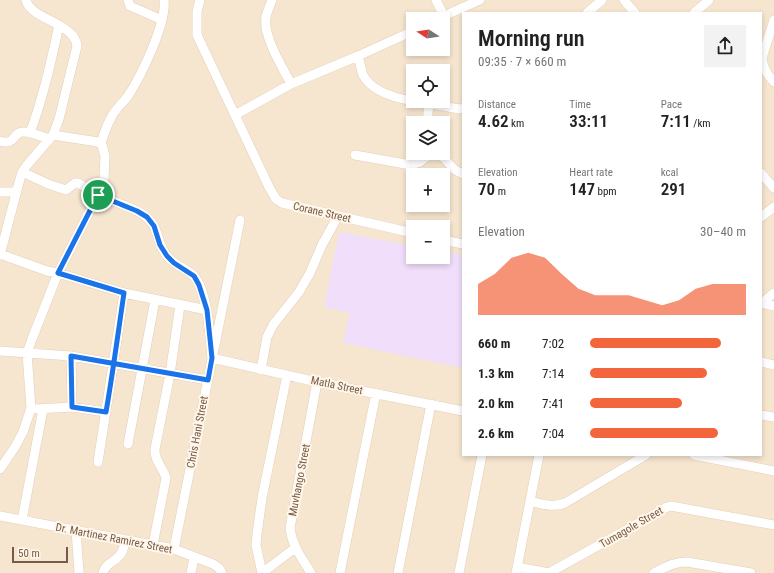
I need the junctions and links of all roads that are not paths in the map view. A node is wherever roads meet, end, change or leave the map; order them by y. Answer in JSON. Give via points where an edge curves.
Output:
{"nodes":[{"id":1,"x":26,"y":0,"type":"edge"},
{"id":2,"x":128,"y":0,"type":"edge"},
{"id":3,"x":164,"y":0,"type":"edge"},
{"id":4,"x":200,"y":0,"type":"edge"},
{"id":5,"x":272,"y":0,"type":"edge"},
{"id":6,"x":436,"y":0,"type":"edge"},
{"id":7,"x":480,"y":0,"type":"edge"},
{"id":8,"x":602,"y":0,"type":"edge"},
{"id":9,"x":624,"y":0,"type":"edge"},
{"id":10,"x":709,"y":0,"type":"edge"},
{"id":11,"x":439,"y":12,"type":"edge"},
{"id":12,"x":588,"y":12,"type":"edge"},
{"id":13,"x":634,"y":12,"type":"edge"},
{"id":14,"x":695,"y":12,"type":"edge"},
{"id":15,"x":450,"y":13,"type":"edge"},
{"id":16,"x":162,"y":20,"type":"junction"},
{"id":17,"x":774,"y":20,"type":"edge"},
{"id":18,"x":59,"y":25,"type":"junction"},
{"id":19,"x":406,"y":34,"type":"edge"},
{"id":20,"x":358,"y":56,"type":"junction"},
{"id":21,"x":774,"y":82,"type":"edge"},
{"id":22,"x":291,"y":84,"type":"junction"},
{"id":23,"x":406,"y":99,"type":"edge"},
{"id":24,"x":450,"y":107,"type":"edge"},
{"id":25,"x":462,"y":108,"type":"edge"},
{"id":26,"x":235,"y":115,"type":"junction"},
{"id":27,"x":30,"y":133,"type":"junction"},
{"id":28,"x":51,"y":137,"type":"junction"},
{"id":29,"x":0,"y":141,"type":"edge"},
{"id":30,"x":100,"y":143,"type":"junction"},
{"id":31,"x":355,"y":155,"type":"dead end"},
{"id":32,"x":423,"y":160,"type":"edge"},
{"id":33,"x":445,"y":160,"type":"edge"},
{"id":34,"x":22,"y":172,"type":"junction"},
{"id":35,"x":462,"y":174,"type":"edge"},
{"id":36,"x":762,"y":174,"type":"edge"},
{"id":37,"x":774,"y":188,"type":"edge"},
{"id":38,"x":0,"y":192,"type":"edge"},
{"id":39,"x":16,"y":192,"type":"junction"},
{"id":40,"x":98,"y":195,"type":"junction"},
{"id":41,"x":774,"y":207,"type":"edge"},
{"id":42,"x":338,"y":216,"type":"junction"},
{"id":43,"x":762,"y":216,"type":"edge"},
{"id":44,"x":240,"y":220,"type":"dead end"},
{"id":45,"x":406,"y":231,"type":"edge"},
{"id":46,"x":450,"y":241,"type":"edge"},
{"id":47,"x":462,"y":244,"type":"edge"},
{"id":48,"x":0,"y":255,"type":"edge"},
{"id":49,"x":58,"y":273,"type":"junction"},
{"id":50,"x":124,"y":293,"type":"junction"},
{"id":51,"x":774,"y":293,"type":"edge"},
{"id":52,"x":155,"y":300,"type":"junction"},
{"id":53,"x":762,"y":302,"type":"edge"},
{"id":54,"x":762,"y":303,"type":"edge"},
{"id":55,"x":180,"y":305,"type":"junction"},
{"id":56,"x":774,"y":306,"type":"edge"},
{"id":57,"x":207,"y":310,"type":"junction"},
{"id":58,"x":0,"y":351,"type":"edge"},
{"id":59,"x":27,"y":353,"type":"junction"},
{"id":60,"x":71,"y":356,"type":"junction"},
{"id":61,"x":212,"y":358,"type":"junction"},
{"id":62,"x":762,"y":362,"type":"edge"},
{"id":63,"x":113,"y":364,"type":"junction"},
{"id":64,"x":774,"y":365,"type":"edge"},
{"id":65,"x":142,"y":369,"type":"junction"},
{"id":66,"x":261,"y":370,"type":"junction"},
{"id":67,"x":170,"y":374,"type":"junction"},
{"id":68,"x":287,"y":375,"type":"junction"},
{"id":69,"x":208,"y":380,"type":"junction"},
{"id":70,"x":317,"y":382,"type":"junction"},
{"id":71,"x":376,"y":393,"type":"junction"},
{"id":72,"x":431,"y":404,"type":"junction"},
{"id":73,"x":72,"y":407,"type":"junction"},
{"id":74,"x":31,"y":408,"type":"junction"},
{"id":75,"x":43,"y":409,"type":"junction"},
{"id":76,"x":462,"y":411,"type":"edge"},
{"id":77,"x":106,"y":412,"type":"junction"},
{"id":78,"x":762,"y":415,"type":"edge"},
{"id":79,"x":774,"y":417,"type":"edge"},
{"id":80,"x":128,"y":444,"type":"dead end"},
{"id":81,"x":482,"y":456,"type":"edge"},
{"id":82,"x":539,"y":456,"type":"edge"},
{"id":83,"x":644,"y":456,"type":"edge"},
{"id":84,"x":699,"y":456,"type":"edge"},
{"id":85,"x":98,"y":462,"type":"dead end"},
{"id":86,"x":0,"y":469,"type":"edge"},
{"id":87,"x":774,"y":471,"type":"edge"},
{"id":88,"x":530,"y":501,"type":"junction"},
{"id":89,"x":0,"y":516,"type":"edge"},
{"id":90,"x":22,"y":520,"type":"junction"},
{"id":91,"x":774,"y":525,"type":"edge"},
{"id":92,"x":76,"y":530,"type":"junction"},
{"id":93,"x":125,"y":540,"type":"junction"},
{"id":94,"x":153,"y":545,"type":"junction"},
{"id":95,"x":294,"y":548,"type":"junction"},
{"id":96,"x":174,"y":549,"type":"junction"},
{"id":97,"x":194,"y":557,"type":"junction"},
{"id":98,"x":517,"y":570,"type":"edge"},
{"id":99,"x":79,"y":573,"type":"edge"},
{"id":100,"x":102,"y":573,"type":"edge"},
{"id":101,"x":192,"y":573,"type":"edge"},
{"id":102,"x":222,"y":573,"type":"edge"},
{"id":103,"x":262,"y":573,"type":"edge"},
{"id":104,"x":312,"y":573,"type":"edge"},
{"id":105,"x":340,"y":573,"type":"edge"},
{"id":106,"x":398,"y":573,"type":"edge"},
{"id":107,"x":459,"y":573,"type":"edge"},
{"id":108,"x":654,"y":573,"type":"edge"},
{"id":109,"x":751,"y":573,"type":"edge"}],
"edges":[{"from":1,"to":18,"type":"street","via":[[30,8]]},
{"from":2,"to":16,"type":"street","via":[[130,6]]},
{"from":3,"to":16,"type":"street"},
{"from":4,"to":26,"type":"street","name":"Corane Street","via":[[197,11],[197,35]]},
{"from":5,"to":22,"type":"street","via":[[266,17],[266,29]]},
{"from":6,"to":11,"type":"street"},
{"from":7,"to":15,"type":"street"},
{"from":8,"to":12,"type":"street"},
{"from":9,"to":13,"type":"street"},
{"from":10,"to":14,"type":"street"},
{"from":16,"to":30,"type":"street","via":[[137,80],[116,109]]},
{"from":17,"to":21,"type":"street","via":[[762,65]]},
{"from":18,"to":27,"type":"street","via":[[40,105]]},
{"from":18,"to":28,"type":"street","via":[[74,36],[77,46],[59,119]]},
{"from":19,"to":20,"type":"street"},
{"from":20,"to":22,"type":"street"},
{"from":20,"to":23,"type":"street","via":[[364,75],[371,84],[379,91]]},
{"from":22,"to":26,"type":"street"},
{"from":24,"to":25,"type":"street"},
{"from":26,"to":42,"type":"street","name":"Corane Street","via":[[276,199],[282,203]]},
{"from":27,"to":28,"type":"street"},
{"from":27,"to":29,"type":"street","via":[[20,132],[8,143]]},
{"from":28,"to":30,"type":"street"},
{"from":28,"to":34,"type":"street"},
{"from":30,"to":40,"type":"street","via":[[104,149],[105,164],[104,178]]},
{"from":31,"to":32,"type":"street","via":[[411,164]]},
{"from":33,"to":35,"type":"street"},
{"from":34,"to":39,"type":"street"},
{"from":34,"to":40,"type":"street","via":[[66,190],[74,183],[78,183]]},
{"from":36,"to":37,"type":"street"},
{"from":38,"to":39,"type":"street"},
{"from":39,"to":48,"type":"street"},
{"from":40,"to":49,"type":"street"},
{"from":40,"to":57,"type":"street","via":[[147,217],[154,226],[160,245],[167,256],[194,276]]},
{"from":41,"to":43,"type":"street"},
{"from":42,"to":45,"type":"street","name":"Corane Street"},
{"from":42,"to":66,"type":"street","via":[[310,274],[273,325],[267,338]]},
{"from":44,"to":61,"type":"street","name":"Chris Hani Street"},
{"from":46,"to":47,"type":"street"},
{"from":48,"to":49,"type":"street"},
{"from":49,"to":50,"type":"street"},
{"from":49,"to":59,"type":"street"},
{"from":50,"to":52,"type":"street"},
{"from":50,"to":63,"type":"street"},
{"from":51,"to":53,"type":"street"},
{"from":52,"to":55,"type":"street"},
{"from":52,"to":65,"type":"street"},
{"from":54,"to":56,"type":"street"},
{"from":55,"to":57,"type":"street"},
{"from":55,"to":67,"type":"street"},
{"from":57,"to":61,"type":"street"},
{"from":58,"to":59,"type":"street"},
{"from":59,"to":60,"type":"street"},
{"from":59,"to":74,"type":"street"},
{"from":60,"to":63,"type":"street"},
{"from":60,"to":73,"type":"street"},
{"from":61,"to":66,"type":"street","name":"Matla Street"},
{"from":61,"to":69,"type":"street","name":"Chris Hani Street"},
{"from":62,"to":64,"type":"street"},
{"from":63,"to":65,"type":"street"},
{"from":63,"to":77,"type":"street"},
{"from":65,"to":67,"type":"street"},
{"from":65,"to":80,"type":"street"},
{"from":66,"to":68,"type":"street","name":"Matla Street"},
{"from":67,"to":69,"type":"street"},
{"from":67,"to":94,"type":"street","via":[[155,449],[155,457],[166,478]]},
{"from":68,"to":70,"type":"street","name":"Matla Street"},
{"from":68,"to":103,"type":"street","via":[[257,534],[256,545]]},
{"from":69,"to":96,"type":"street","name":"Chris Hani Street"},
{"from":70,"to":71,"type":"street","name":"Matla Street"},
{"from":70,"to":95,"type":"street","name":"Muvhango Street","via":[[291,516],[290,528]]},
{"from":71,"to":72,"type":"street","name":"Matla Street"},
{"from":71,"to":105,"type":"street"},
{"from":72,"to":76,"type":"street","name":"Matla Street"},
{"from":72,"to":106,"type":"street"},
{"from":73,"to":75,"type":"street"},
{"from":73,"to":77,"type":"street"},
{"from":74,"to":75,"type":"street"},
{"from":74,"to":86,"type":"street","via":[[23,432]]},
{"from":75,"to":90,"type":"street"},
{"from":77,"to":85,"type":"street"},
{"from":78,"to":79,"type":"street"},
{"from":81,"to":107,"type":"street"},
{"from":82,"to":88,"type":"street"},
{"from":83,"to":88,"type":"street","via":[[565,503],[552,505]]},
{"from":84,"to":87,"type":"street"},
{"from":88,"to":98,"type":"street"},
{"from":89,"to":90,"type":"street","name":"Dr. Martinez Ramirez Street"},
{"from":90,"to":92,"type":"street","name":"Dr. Martinez Ramirez Street"},
{"from":91,"to":98,"type":"street","name":"Tumagole Street","via":[[671,506],[549,573]]},
{"from":92,"to":93,"type":"street","name":"Dr. Martinez Ramirez Street"},
{"from":92,"to":99,"type":"street"},
{"from":93,"to":94,"type":"street","name":"Dr. Martinez Ramirez Street"},
{"from":93,"to":100,"type":"street","via":[[120,556],[107,564]]},
{"from":94,"to":96,"type":"street","name":"Dr. Martinez Ramirez Street"},
{"from":95,"to":103,"type":"street"},
{"from":95,"to":104,"type":"street","name":"Muvhango Street"},
{"from":96,"to":97,"type":"street","name":"Dr. Martinez Ramirez Street"},
{"from":97,"to":101,"type":"street"},
{"from":97,"to":102,"type":"street","name":"Dr. Martinez Ramirez Street","via":[[213,564]]},
{"from":108,"to":109,"type":"street","via":[[670,564],[687,562]]}]}
